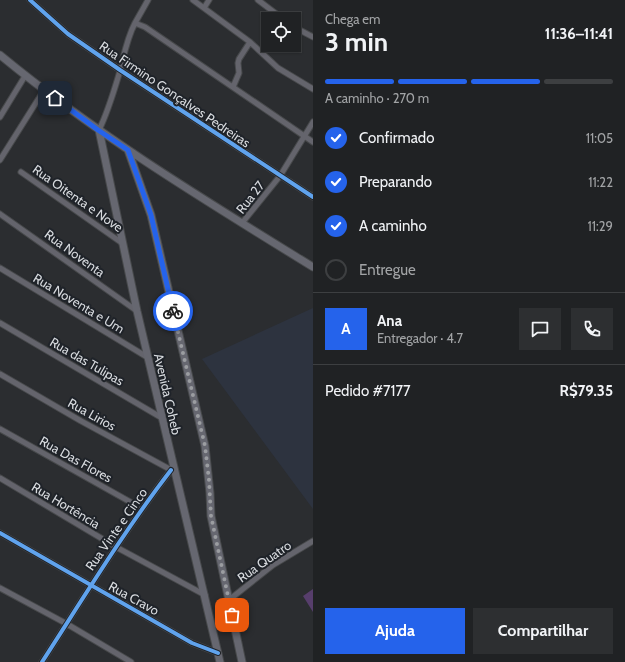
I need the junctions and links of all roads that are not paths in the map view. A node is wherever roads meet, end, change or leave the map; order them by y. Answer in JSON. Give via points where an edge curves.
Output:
{"nodes":[{"id":1,"x":30,"y":0,"type":"edge"},
{"id":2,"x":148,"y":0,"type":"edge"},
{"id":3,"x":192,"y":0,"type":"edge"},
{"id":4,"x":209,"y":0,"type":"edge"},
{"id":5,"x":258,"y":0,"type":"edge"},
{"id":6,"x":204,"y":8,"type":"junction"},
{"id":7,"x":274,"y":12,"type":"edge"},
{"id":8,"x":135,"y":23,"type":"junction"},
{"id":9,"x":301,"y":31,"type":"edge"},
{"id":10,"x":313,"y":37,"type":"edge"},
{"id":11,"x":250,"y":42,"type":"junction"},
{"id":12,"x":0,"y":55,"type":"edge"},
{"id":13,"x":120,"y":70,"type":"junction"},
{"id":14,"x":25,"y":76,"type":"junction"},
{"id":15,"x":233,"y":86,"type":"junction"},
{"id":16,"x":313,"y":89,"type":"edge"},
{"id":17,"x":44,"y":90,"type":"junction"},
{"id":18,"x":0,"y":117,"type":"edge"},
{"id":19,"x":313,"y":122,"type":"edge"},
{"id":20,"x":98,"y":130,"type":"junction"},
{"id":21,"x":303,"y":136,"type":"junction"},
{"id":22,"x":313,"y":142,"type":"edge"},
{"id":23,"x":128,"y":150,"type":"junction"},
{"id":24,"x":0,"y":160,"type":"edge"},
{"id":25,"x":21,"y":172,"type":"dead end"},
{"id":26,"x":280,"y":176,"type":"junction"},
{"id":27,"x":313,"y":197,"type":"edge"},
{"id":28,"x":0,"y":214,"type":"edge"},
{"id":29,"x":242,"y":223,"type":"junction"},
{"id":30,"x":122,"y":243,"type":"junction"},
{"id":31,"x":313,"y":267,"type":"edge"},
{"id":32,"x":0,"y":268,"type":"edge"},
{"id":33,"x":137,"y":310,"type":"junction"},
{"id":34,"x":0,"y":323,"type":"edge"},
{"id":35,"x":147,"y":357,"type":"junction"},
{"id":36,"x":0,"y":374,"type":"edge"},
{"id":37,"x":162,"y":418,"type":"junction"},
{"id":38,"x":0,"y":429,"type":"edge"},
{"id":39,"x":172,"y":471,"type":"junction"},
{"id":40,"x":0,"y":478,"type":"edge"},
{"id":41,"x":141,"y":508,"type":"junction"},
{"id":42,"x":0,"y":533,"type":"edge"},
{"id":43,"x":313,"y":541,"type":"edge"},
{"id":44,"x":116,"y":547,"type":"junction"},
{"id":45,"x":90,"y":585,"type":"junction"},
{"id":46,"x":0,"y":588,"type":"edge"},
{"id":47,"x":205,"y":595,"type":"junction"},
{"id":48,"x":229,"y":600,"type":"junction"},
{"id":49,"x":67,"y":624,"type":"junction"},
{"id":50,"x":218,"y":653,"type":"junction"},
{"id":51,"x":42,"y":662,"type":"edge"},
{"id":52,"x":131,"y":662,"type":"edge"},
{"id":53,"x":220,"y":662,"type":"edge"},
{"id":54,"x":242,"y":662,"type":"edge"}],
"edges":[{"from":1,"to":13,"type":"street","name":"Rua Firmino Gonçalves Pedreiras","via":[[68,34]]},
{"from":2,"to":8,"type":"street"},
{"from":3,"to":6,"type":"street"},
{"from":4,"to":6,"type":"street"},
{"from":5,"to":7,"type":"street"},
{"from":6,"to":11,"type":"street"},
{"from":8,"to":13,"type":"street"},
{"from":8,"to":15,"type":"street","via":[[145,26]]},
{"from":9,"to":10,"type":"street"},
{"from":11,"to":15,"type":"street","via":[[239,59],[239,73]]},
{"from":11,"to":16,"type":"street","via":[[278,68]]},
{"from":12,"to":14,"type":"main road"},
{"from":13,"to":20,"type":"street"},
{"from":13,"to":26,"type":"street","name":"Rua Firmino Gonçalves Pedreiras"},
{"from":14,"to":17,"type":"main road"},
{"from":14,"to":18,"type":"street"},
{"from":15,"to":21,"type":"street"},
{"from":17,"to":20,"type":"main road"},
{"from":17,"to":24,"type":"street"},
{"from":19,"to":21,"type":"street","name":"Rua 27"},
{"from":20,"to":23,"type":"main road"},
{"from":20,"to":30,"type":"main road","name":"Avenida Coheb"},
{"from":21,"to":22,"type":"street"},
{"from":21,"to":26,"type":"street","name":"Rua 27"},
{"from":23,"to":29,"type":"main road"},
{"from":23,"to":48,"type":"main road","via":[[151,215],[205,446],[211,516]]},
{"from":25,"to":30,"type":"street","name":"Rua Oitenta e Nove"},
{"from":26,"to":27,"type":"street","name":"Rua Firmino Gonçalves Pedreiras"},
{"from":26,"to":29,"type":"street","name":"Rua 27"},
{"from":28,"to":33,"type":"street","name":"Rua Noventa"},
{"from":29,"to":31,"type":"main road"},
{"from":30,"to":33,"type":"main road","name":"Avenida Coheb"},
{"from":32,"to":35,"type":"street","name":"Rua Noventa e Um"},
{"from":33,"to":35,"type":"main road","name":"Avenida Coheb"},
{"from":34,"to":37,"type":"street","name":"Rua das Tulipas"},
{"from":35,"to":37,"type":"main road","name":"Avenida Coheb"},
{"from":36,"to":39,"type":"street","name":"Rua Lirios"},
{"from":37,"to":39,"type":"main road","name":"Avenida Coheb"},
{"from":38,"to":41,"type":"street","name":"Rua Das Flores"},
{"from":39,"to":41,"type":"street","name":"Rua Vinte e Cinco"},
{"from":39,"to":47,"type":"main road","name":"Avenida Coheb"},
{"from":40,"to":44,"type":"street","name":"Rua Hortência"},
{"from":41,"to":44,"type":"street","name":"Rua Vinte e Cinco"},
{"from":42,"to":45,"type":"street","name":"Rua Cravo"},
{"from":43,"to":48,"type":"street","name":"Rua Quatro","via":[[273,565]]},
{"from":44,"to":45,"type":"street","name":"Rua Vinte e Cinco"},
{"from":44,"to":47,"type":"street","name":"Rua Hortência"},
{"from":45,"to":49,"type":"street","name":"Rua Vinte e Cinco"},
{"from":45,"to":50,"type":"street","name":"Rua Cravo","via":[[192,643]]},
{"from":46,"to":49,"type":"street"},
{"from":47,"to":50,"type":"main road","name":"Avenida Coheb"},
{"from":48,"to":54,"type":"main road"},
{"from":49,"to":51,"type":"street","name":"Rua Vinte e Cinco"},
{"from":49,"to":52,"type":"street"},
{"from":50,"to":53,"type":"main road","name":"Avenida Coheb"}]}
